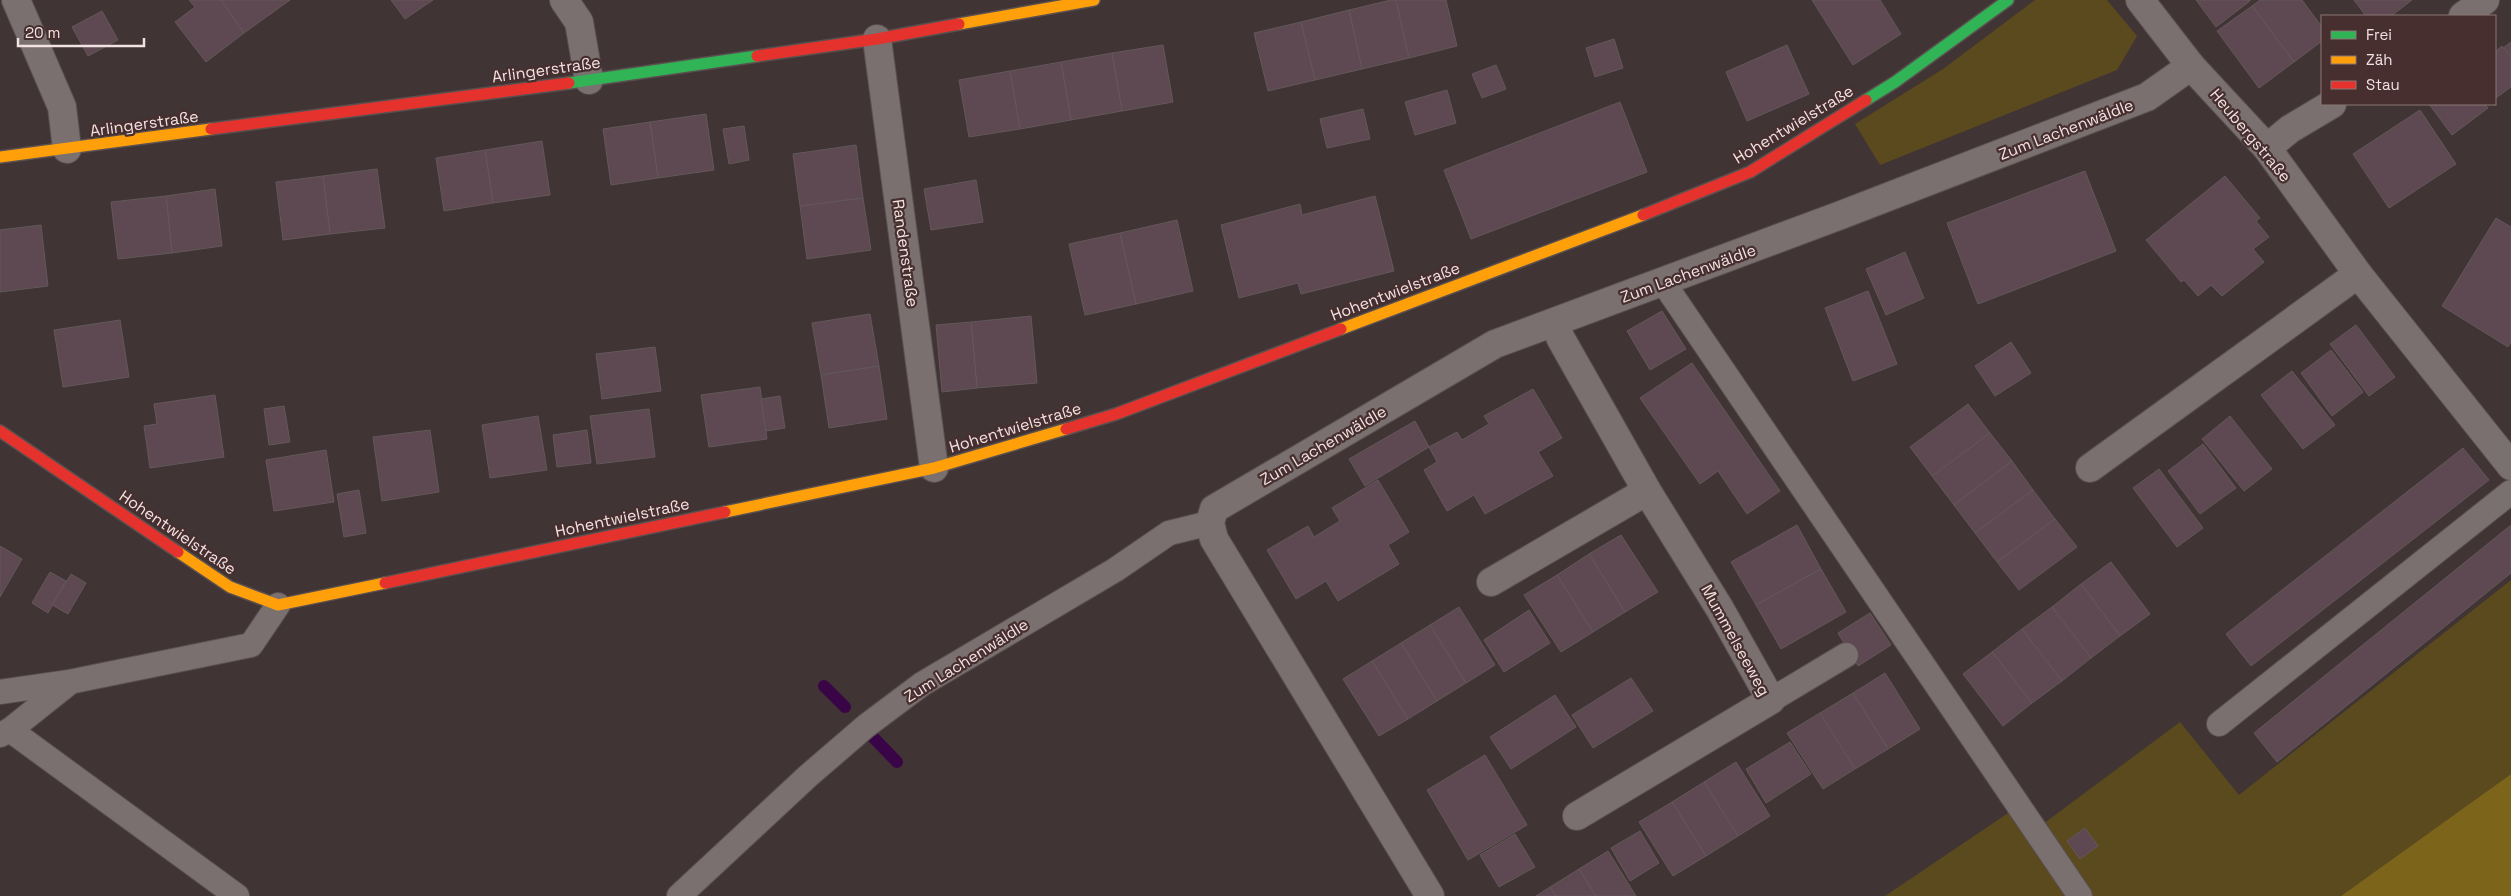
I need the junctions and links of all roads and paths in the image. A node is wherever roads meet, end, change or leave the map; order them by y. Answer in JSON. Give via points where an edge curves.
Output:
{"nodes":[{"id":1,"x":16,"y":0,"type":"edge"},
{"id":2,"x":564,"y":0,"type":"edge"},
{"id":3,"x":1094,"y":0,"type":"edge"},
{"id":4,"x":2008,"y":0,"type":"edge"},
{"id":5,"x":2140,"y":0,"type":"edge"},
{"id":6,"x":2485,"y":0,"type":"edge"},
{"id":7,"x":1045,"y":5,"type":"edge"},
{"id":8,"x":2464,"y":15,"type":"edge"},
{"id":9,"x":877,"y":39,"type":"junction"},
{"id":10,"x":2192,"y":66,"type":"junction"},
{"id":11,"x":589,"y":80,"type":"junction"},
{"id":12,"x":2330,"y":105,"type":"edge"},
{"id":13,"x":2267,"y":148,"type":"junction"},
{"id":14,"x":67,"y":149,"type":"junction"},
{"id":15,"x":0,"y":158,"type":"edge"},
{"id":16,"x":2358,"y":274,"type":"junction"},
{"id":17,"x":1663,"y":282,"type":"junction"},
{"id":18,"x":1554,"y":323,"type":"junction"},
{"id":19,"x":0,"y":431,"type":"edge"},
{"id":20,"x":2511,"y":466,"type":"edge"},
{"id":21,"x":934,"y":468,"type":"junction"},
{"id":22,"x":2090,"y":468,"type":"dead end"},
{"id":23,"x":1647,"y":491,"type":"junction"},
{"id":24,"x":2511,"y":492,"type":"edge"},
{"id":25,"x":1210,"y":524,"type":"junction"},
{"id":26,"x":1491,"y":582,"type":"dead end"},
{"id":27,"x":278,"y":605,"type":"junction"},
{"id":28,"x":1846,"y":655,"type":"dead end"},
{"id":29,"x":69,"y":682,"type":"junction"},
{"id":30,"x":0,"y":692,"type":"edge"},
{"id":31,"x":1771,"y":700,"type":"junction"},
{"id":32,"x":2219,"y":724,"type":"dead end"},
{"id":33,"x":5,"y":732,"type":"edge"},
{"id":34,"x":1577,"y":816,"type":"dead end"},
{"id":35,"x":238,"y":896,"type":"edge"},
{"id":36,"x":679,"y":896,"type":"edge"},
{"id":37,"x":1430,"y":896,"type":"edge"},
{"id":38,"x":2080,"y":896,"type":"edge"}],
"edges":[{"from":1,"to":14,"type":"street","via":[[62,107]]},
{"from":2,"to":11,"type":"street","via":[[579,22]]},
{"from":3,"to":7,"type":"street","name":"Arlingerstraße"},
{"from":4,"to":21,"type":"street","name":"Hohentwielstraße","via":[[1895,82],[1750,172],[1116,414]]},
{"from":5,"to":10,"type":"street","name":"Heubergstraße"},
{"from":6,"to":8,"type":"street"},
{"from":7,"to":9,"type":"street","name":"Arlingerstraße"},
{"from":9,"to":11,"type":"street","name":"Arlingerstraße"},
{"from":9,"to":21,"type":"street","name":"Randenstraße"},
{"from":10,"to":13,"type":"street","name":"Heubergstraße"},
{"from":10,"to":17,"type":"street","name":"Zum Lachenwäldle","via":[[2147,97]]},
{"from":11,"to":14,"type":"street","name":"Arlingerstraße"},
{"from":12,"to":13,"type":"street","via":[[2290,129]]},
{"from":13,"to":16,"type":"street","name":"Heubergstraße"},
{"from":14,"to":15,"type":"street","name":"Arlingerstraße"},
{"from":16,"to":20,"type":"street","name":"Heubergstraße"},
{"from":16,"to":22,"type":"street"},
{"from":17,"to":18,"type":"street","name":"Zum Lachenwäldle"},
{"from":17,"to":38,"type":"lane"},
{"from":18,"to":23,"type":"street","name":"Mummelseeweg"},
{"from":18,"to":25,"type":"street","name":"Zum Lachenwäldle","via":[[1495,344],[1452,369],[1214,509]]},
{"from":19,"to":27,"type":"street","name":"Hohentwielstraße","via":[[230,587]]},
{"from":21,"to":27,"type":"street","name":"Hohentwielstraße"},
{"from":23,"to":26,"type":"street"},
{"from":23,"to":31,"type":"street","name":"Mummelseeweg"},
{"from":24,"to":32,"type":"lane"},
{"from":25,"to":36,"type":"lane","name":"Zum Lachenwäldle","via":[[1169,533],[1115,570],[922,684],[808,776]]},
{"from":25,"to":37,"type":"street","via":[[1214,539]]},
{"from":27,"to":29,"type":"lane","via":[[251,645]]},
{"from":28,"to":31,"type":"lane"},
{"from":29,"to":30,"type":"lane"},
{"from":29,"to":33,"type":"lane"},
{"from":31,"to":34,"type":"street","name":"Mummelseeweg"},
{"from":33,"to":35,"type":"lane"}]}
